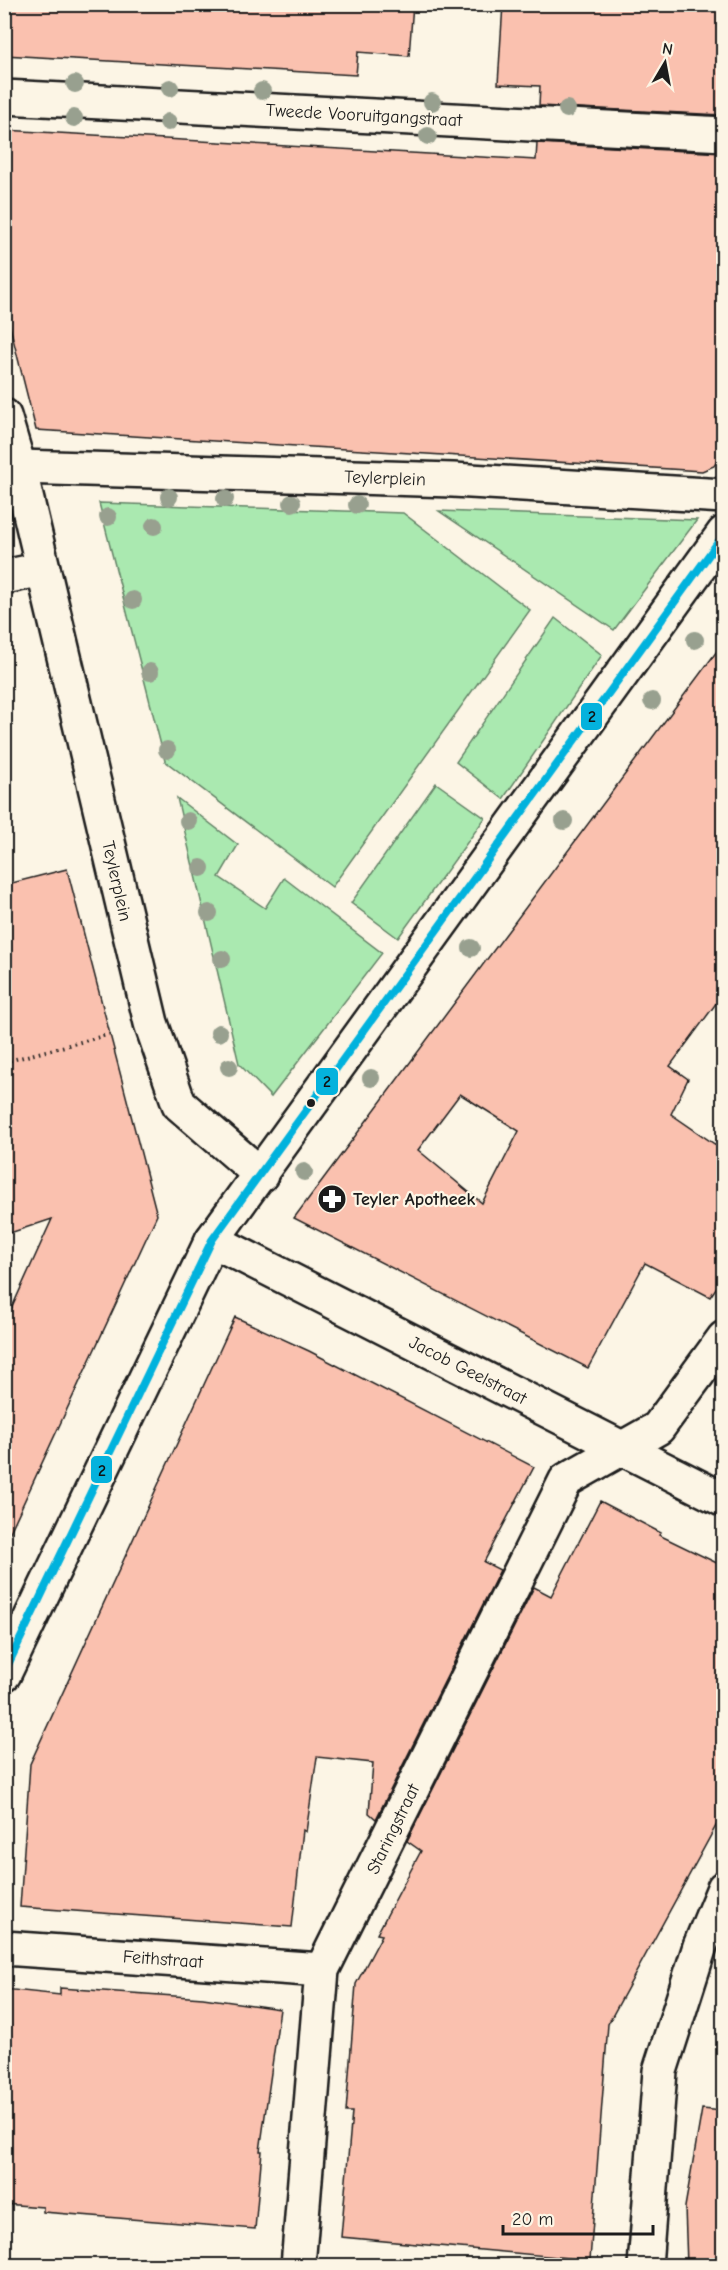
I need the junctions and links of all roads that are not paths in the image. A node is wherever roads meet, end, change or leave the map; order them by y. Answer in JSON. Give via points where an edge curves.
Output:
{"nodes":[{"id":1,"x":4,"y":98,"type":"edge"},
{"id":2,"x":723,"y":134,"type":"edge"},
{"id":3,"x":4,"y":416,"type":"edge"},
{"id":4,"x":19,"y":467,"type":"junction"},
{"id":5,"x":723,"y":496,"type":"edge"},
{"id":6,"x":723,"y":533,"type":"edge"},
{"id":7,"x":43,"y":569,"type":"junction"},
{"id":8,"x":4,"y":577,"type":"edge"},
{"id":9,"x":261,"y":1175,"type":"junction"},
{"id":10,"x":213,"y":1240,"type":"junction"},
{"id":11,"x":723,"y":1338,"type":"edge"},
{"id":12,"x":623,"y":1448,"type":"junction"},
{"id":13,"x":723,"y":1500,"type":"edge"},
{"id":14,"x":4,"y":1674,"type":"edge"},
{"id":15,"x":723,"y":1888,"type":"edge"},
{"id":16,"x":4,"y":1948,"type":"edge"},
{"id":17,"x":322,"y":1970,"type":"junction"},
{"id":18,"x":298,"y":2265,"type":"edge"},
{"id":19,"x":645,"y":2265,"type":"edge"}],
"edges":[{"from":1,"to":2,"type":"street","name":"Tweede Vooruitgangstraat"},
{"from":3,"to":4,"type":"street"},
{"from":4,"to":5,"type":"street","name":"Teylerplein","via":[[453,480]]},
{"from":4,"to":7,"type":"street","name":"Teylerplein"},
{"from":6,"to":9,"type":"street"},
{"from":7,"to":8,"type":"street"},
{"from":7,"to":9,"type":"street","name":"Teylerplein","via":[[151,1023],[179,1104]]},
{"from":9,"to":10,"type":"street"},
{"from":10,"to":12,"type":"street","name":"Jacob Geelstraat"},
{"from":10,"to":14,"type":"street"},
{"from":11,"to":12,"type":"street","name":"Staringstraat","via":[[658,1428]]},
{"from":12,"to":13,"type":"street","name":"Jacob Geelstraat"},
{"from":12,"to":17,"type":"street","name":"Staringstraat","via":[[566,1480]]},
{"from":15,"to":19,"type":"street","via":[[660,2072]]},
{"from":16,"to":17,"type":"street","name":"Feithstraat"},
{"from":17,"to":18,"type":"street","name":"Staringstraat"}]}
